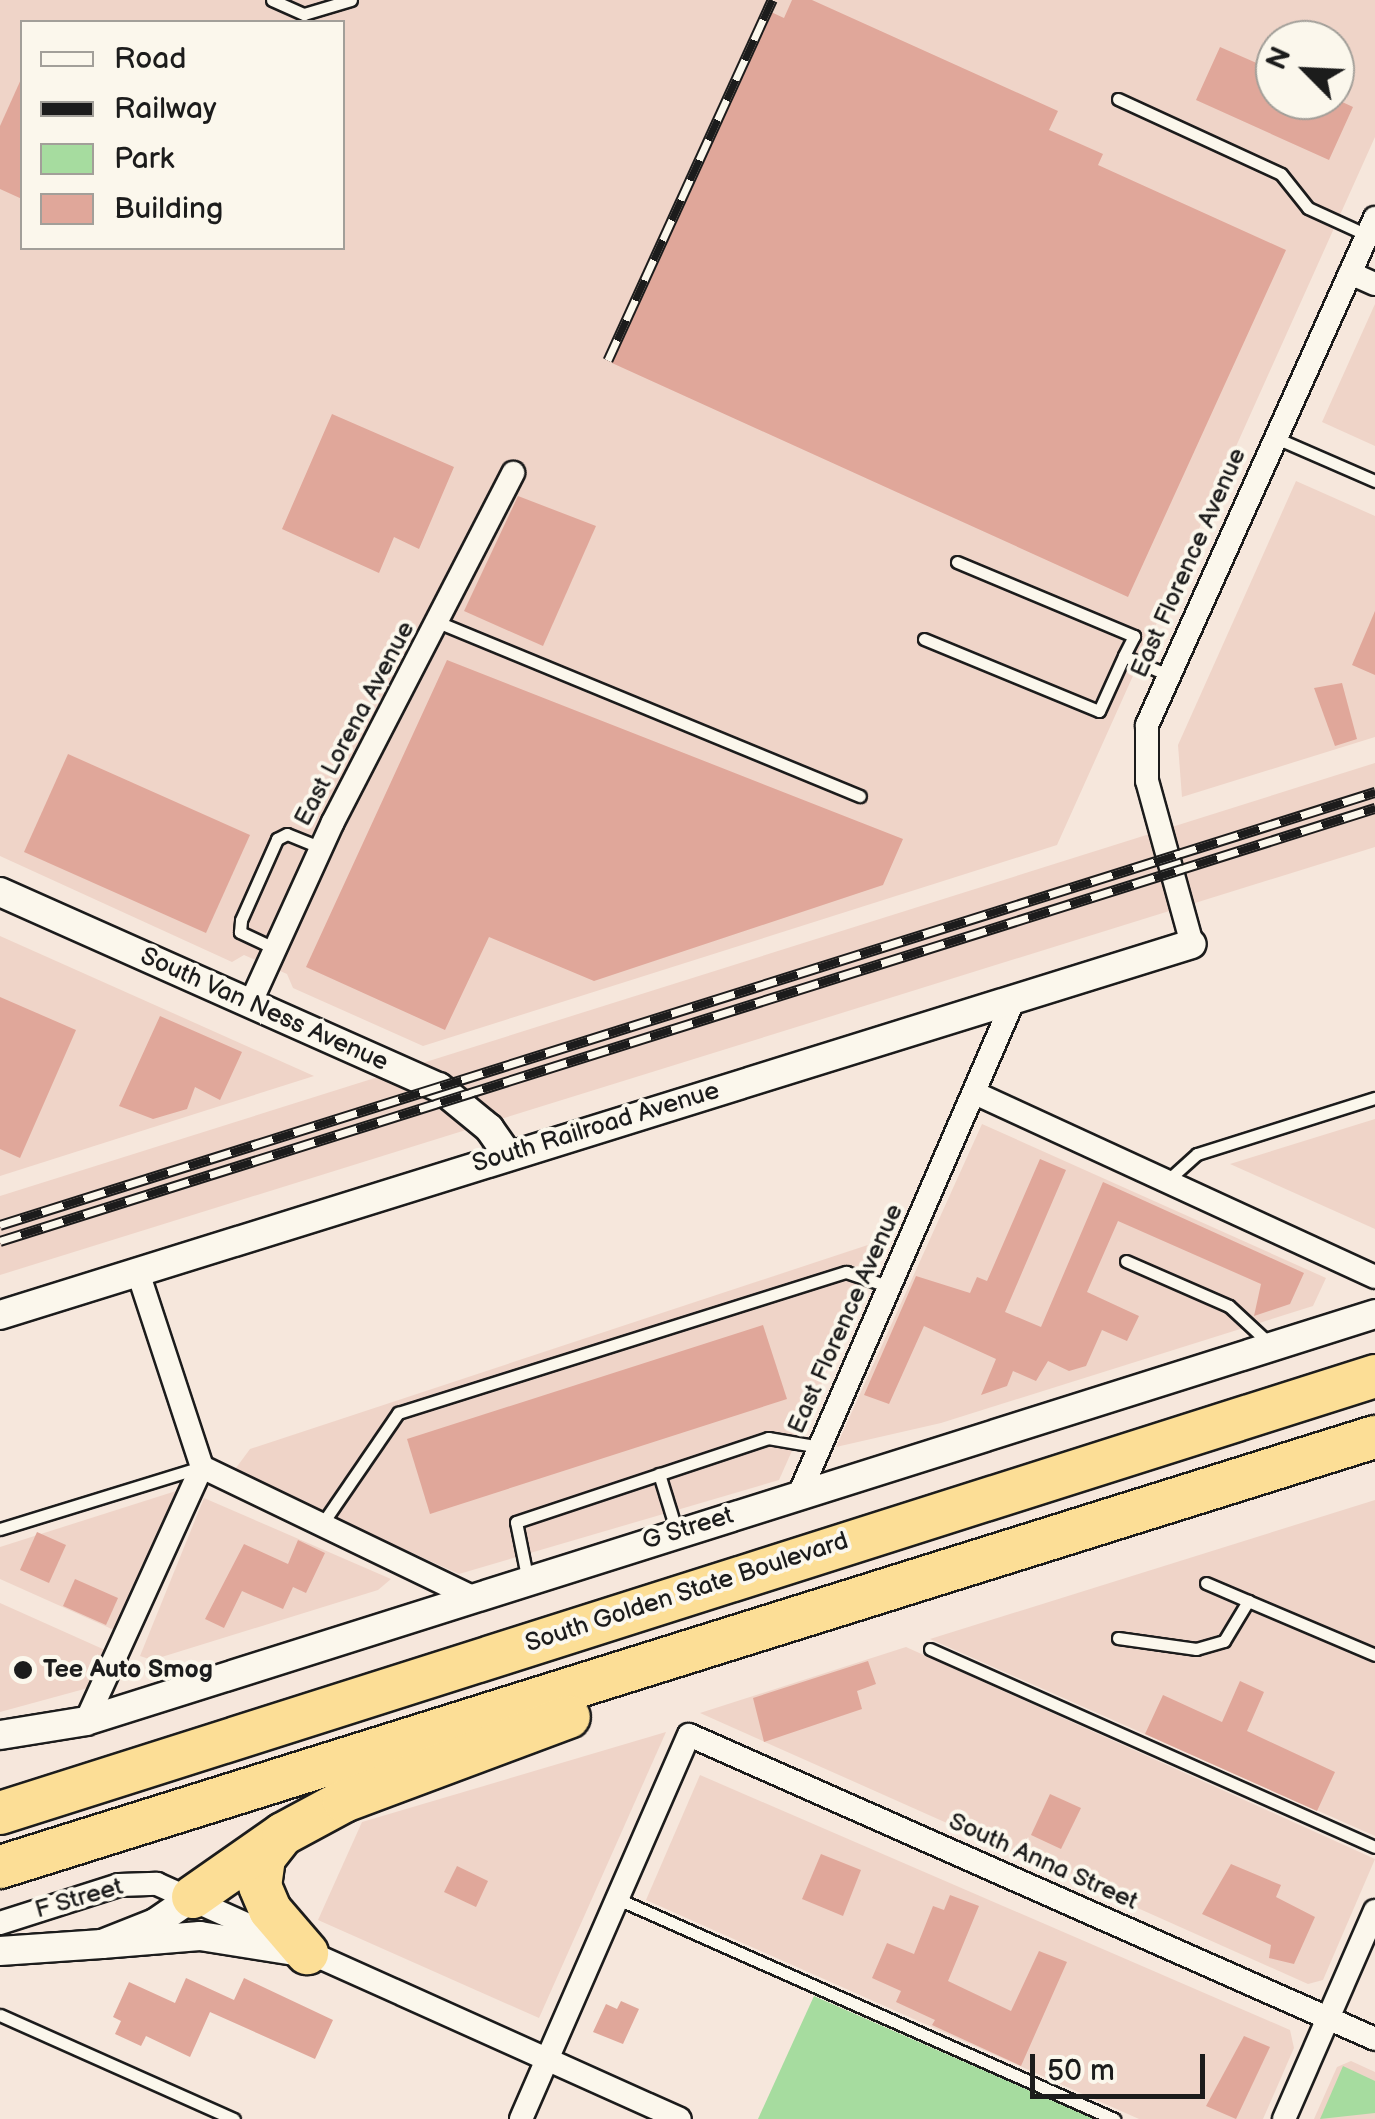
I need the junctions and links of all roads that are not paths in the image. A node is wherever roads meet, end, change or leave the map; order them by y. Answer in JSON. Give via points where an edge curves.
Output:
{"nodes":[{"id":1,"x":272,"y":0,"type":"edge"},
{"id":2,"x":351,"y":0,"type":"edge"},
{"id":3,"x":1118,"y":99,"type":"dead end"},
{"id":4,"x":1371,"y":226,"type":"edge"},
{"id":5,"x":1350,"y":272,"type":"junction"},
{"id":6,"x":1375,"y":284,"type":"edge"},
{"id":7,"x":1276,"y":438,"type":"junction"},
{"id":8,"x":513,"y":472,"type":"dead end"},
{"id":9,"x":1375,"y":481,"type":"edge"},
{"id":10,"x":958,"y":562,"type":"dead end"},
{"id":11,"x":440,"y":623,"type":"junction"},
{"id":12,"x":924,"y":639,"type":"dead end"},
{"id":13,"x":1124,"y":656,"type":"junction"},
{"id":14,"x":1168,"y":675,"type":"junction"},
{"id":15,"x":860,"y":796,"type":"dead end"},
{"id":16,"x":320,"y":848,"type":"junction"},
{"id":17,"x":0,"y":892,"type":"edge"},
{"id":18,"x":1192,"y":944,"type":"joint"},
{"id":19,"x":276,"y":949,"type":"junction"},
{"id":20,"x":1014,"y":999,"type":"junction"},
{"id":21,"x":250,"y":1004,"type":"junction"},
{"id":22,"x":975,"y":1094,"type":"junction"},
{"id":23,"x":1375,"y":1098,"type":"edge"},
{"id":24,"x":508,"y":1155,"type":"junction"},
{"id":25,"x":1166,"y":1181,"type":"junction"},
{"id":26,"x":1126,"y":1261,"type":"dead end"},
{"id":27,"x":138,"y":1272,"type":"junction"},
{"id":28,"x":1375,"y":1277,"type":"edge"},
{"id":29,"x":890,"y":1287,"type":"junction"},
{"id":30,"x":1375,"y":1314,"type":"edge"},
{"id":31,"x":0,"y":1315,"type":"edge"},
{"id":32,"x":1272,"y":1345,"type":"junction"},
{"id":33,"x":1375,"y":1376,"type":"edge"},
{"id":34,"x":1375,"y":1437,"type":"edge"},
{"id":35,"x":820,"y":1446,"type":"junction"},
{"id":36,"x":202,"y":1467,"type":"junction"},
{"id":37,"x":659,"y":1474,"type":"junction"},
{"id":38,"x":799,"y":1496,"type":"junction"},
{"id":39,"x":322,"y":1524,"type":"junction"},
{"id":40,"x":0,"y":1528,"type":"edge"},
{"id":41,"x":677,"y":1532,"type":"junction"},
{"id":42,"x":1004,"y":1553,"type":"junction"},
{"id":43,"x":528,"y":1580,"type":"junction"},
{"id":44,"x":1206,"y":1584,"type":"dead end"},
{"id":45,"x":474,"y":1598,"type":"junction"},
{"id":46,"x":1248,"y":1601,"type":"junction"},
{"id":47,"x":1118,"y":1638,"type":"dead end"},
{"id":48,"x":930,"y":1649,"type":"dead end"},
{"id":49,"x":1375,"y":1655,"type":"edge"},
{"id":50,"x":86,"y":1722,"type":"junction"},
{"id":51,"x":0,"y":1735,"type":"edge"},
{"id":52,"x":204,"y":1746,"type":"junction"},
{"id":53,"x":0,"y":1787,"type":"edge"},
{"id":54,"x":0,"y":1813,"type":"edge"},
{"id":55,"x":283,"y":1834,"type":"junction"},
{"id":56,"x":1375,"y":1847,"type":"edge"},
{"id":57,"x":0,"y":1866,"type":"edge"},
{"id":58,"x":193,"y":1897,"type":"junction"},
{"id":59,"x":618,"y":1899,"type":"junction"},
{"id":60,"x":1375,"y":1911,"type":"edge"},
{"id":61,"x":0,"y":1923,"type":"edge"},
{"id":62,"x":102,"y":1944,"type":"junction"},
{"id":63,"x":0,"y":1951,"type":"edge"},
{"id":64,"x":307,"y":1953,"type":"junction"},
{"id":65,"x":0,"y":2015,"type":"edge"},
{"id":66,"x":1328,"y":2018,"type":"junction"},
{"id":67,"x":1375,"y":2039,"type":"edge"},
{"id":68,"x":547,"y":2060,"type":"junction"},
{"id":69,"x":234,"y":2119,"type":"edge"},
{"id":70,"x":521,"y":2119,"type":"edge"},
{"id":71,"x":680,"y":2119,"type":"edge"},
{"id":72,"x":1114,"y":2119,"type":"edge"},
{"id":73,"x":1284,"y":2119,"type":"edge"}],
"edges":[{"from":1,"to":2,"type":"lane","via":[[304,14]]},
{"from":3,"to":4,"type":"lane","via":[[1281,174],[1308,208]]},
{"from":4,"to":5,"type":"street","name":"East Florence Avenue"},
{"from":5,"to":6,"type":"street"},
{"from":5,"to":7,"type":"street","name":"East Florence Avenue"},
{"from":7,"to":9,"type":"lane"},
{"from":7,"to":14,"type":"street","name":"East Florence Avenue"},
{"from":8,"to":11,"type":"street","name":"East Lorena Avenue"},
{"from":10,"to":13,"type":"lane","via":[[1134,636]]},
{"from":11,"to":15,"type":"lane"},
{"from":11,"to":16,"type":"street","name":"East Lorena Avenue"},
{"from":12,"to":13,"type":"lane","via":[[1099,711]]},
{"from":13,"to":14,"type":"lane"},
{"from":14,"to":18,"type":"street","name":"East Florence Avenue","via":[[1148,725],[1144,758]]},
{"from":16,"to":19,"type":"street","name":"East Lorena Avenue"},
{"from":16,"to":19,"type":"lane","via":[[287,834],[277,840],[241,920],[240,932]]},
{"from":17,"to":21,"type":"street","name":"South Van Ness Avenue"},
{"from":18,"to":20,"type":"street","name":"South Railroad Avenue"},
{"from":19,"to":21,"type":"street","name":"East Lorena Avenue"},
{"from":20,"to":22,"type":"street","name":"East Florence Avenue"},
{"from":20,"to":24,"type":"street","name":"South Railroad Avenue"},
{"from":21,"to":24,"type":"street","name":"South Van Ness Avenue","via":[[439,1087],[489,1128]]},
{"from":22,"to":25,"type":"street"},
{"from":22,"to":29,"type":"street","name":"East Florence Avenue"},
{"from":23,"to":25,"type":"lane","via":[[1198,1154]]},
{"from":24,"to":27,"type":"street","name":"South Railroad Avenue"},
{"from":25,"to":28,"type":"street"},
{"from":26,"to":32,"type":"lane","via":[[1229,1306]]},
{"from":27,"to":31,"type":"street","name":"South Railroad Avenue"},
{"from":27,"to":36,"type":"street"},
{"from":29,"to":35,"type":"street","name":"East Florence Avenue"},
{"from":29,"to":39,"type":"lane","via":[[846,1272],[398,1413]]},
{"from":30,"to":32,"type":"street","name":"G Street"},
{"from":32,"to":38,"type":"street","name":"G Street"},
{"from":33,"to":52,"type":"highway","name":"South Golden State Boulevard"},
{"from":34,"to":42,"type":"highway"},
{"from":35,"to":37,"type":"lane","via":[[768,1438]]},
{"from":35,"to":38,"type":"street","name":"East Florence Avenue"},
{"from":36,"to":39,"type":"street"},
{"from":36,"to":40,"type":"lane"},
{"from":36,"to":50,"type":"street"},
{"from":37,"to":41,"type":"lane"},
{"from":37,"to":43,"type":"lane","via":[[516,1522]]},
{"from":38,"to":41,"type":"street","name":"G Street"},
{"from":39,"to":45,"type":"street"},
{"from":41,"to":43,"type":"street","name":"G Street"},
{"from":42,"to":55,"type":"highway","via":[[379,1788]]},
{"from":42,"to":57,"type":"highway"},
{"from":43,"to":45,"type":"street","name":"G Street"},
{"from":44,"to":46,"type":"lane"},
{"from":45,"to":50,"type":"street","name":"G Street"},
{"from":46,"to":47,"type":"lane","via":[[1224,1641],[1196,1649]]},
{"from":46,"to":49,"type":"lane"},
{"from":48,"to":56,"type":"lane"},
{"from":50,"to":51,"type":"street","name":"G Street"},
{"from":52,"to":53,"type":"highway"},
{"from":52,"to":54,"type":"highway","name":"South Golden State Boulevard"},
{"from":55,"to":58,"type":"highway"},
{"from":55,"to":64,"type":"highway","via":[[264,1858],[260,1886],[270,1910]]},
{"from":58,"to":61,"type":"street","name":"F Street","via":[[138,1882]]},
{"from":58,"to":62,"type":"street","name":"F Street","via":[[155,1923]]},
{"from":58,"to":64,"type":"street"},
{"from":59,"to":66,"type":"street","name":"South Anna Street","via":[[690,1736]]},
{"from":59,"to":68,"type":"street"},
{"from":59,"to":72,"type":"lane"},
{"from":60,"to":66,"type":"street"},
{"from":62,"to":63,"type":"street","name":"F Street"},
{"from":62,"to":64,"type":"street","via":[[200,1936]]},
{"from":64,"to":68,"type":"street"},
{"from":65,"to":69,"type":"lane"},
{"from":66,"to":67,"type":"street","name":"South Anna Street"},
{"from":66,"to":73,"type":"street"},
{"from":68,"to":70,"type":"street"},
{"from":68,"to":71,"type":"street"}]}
